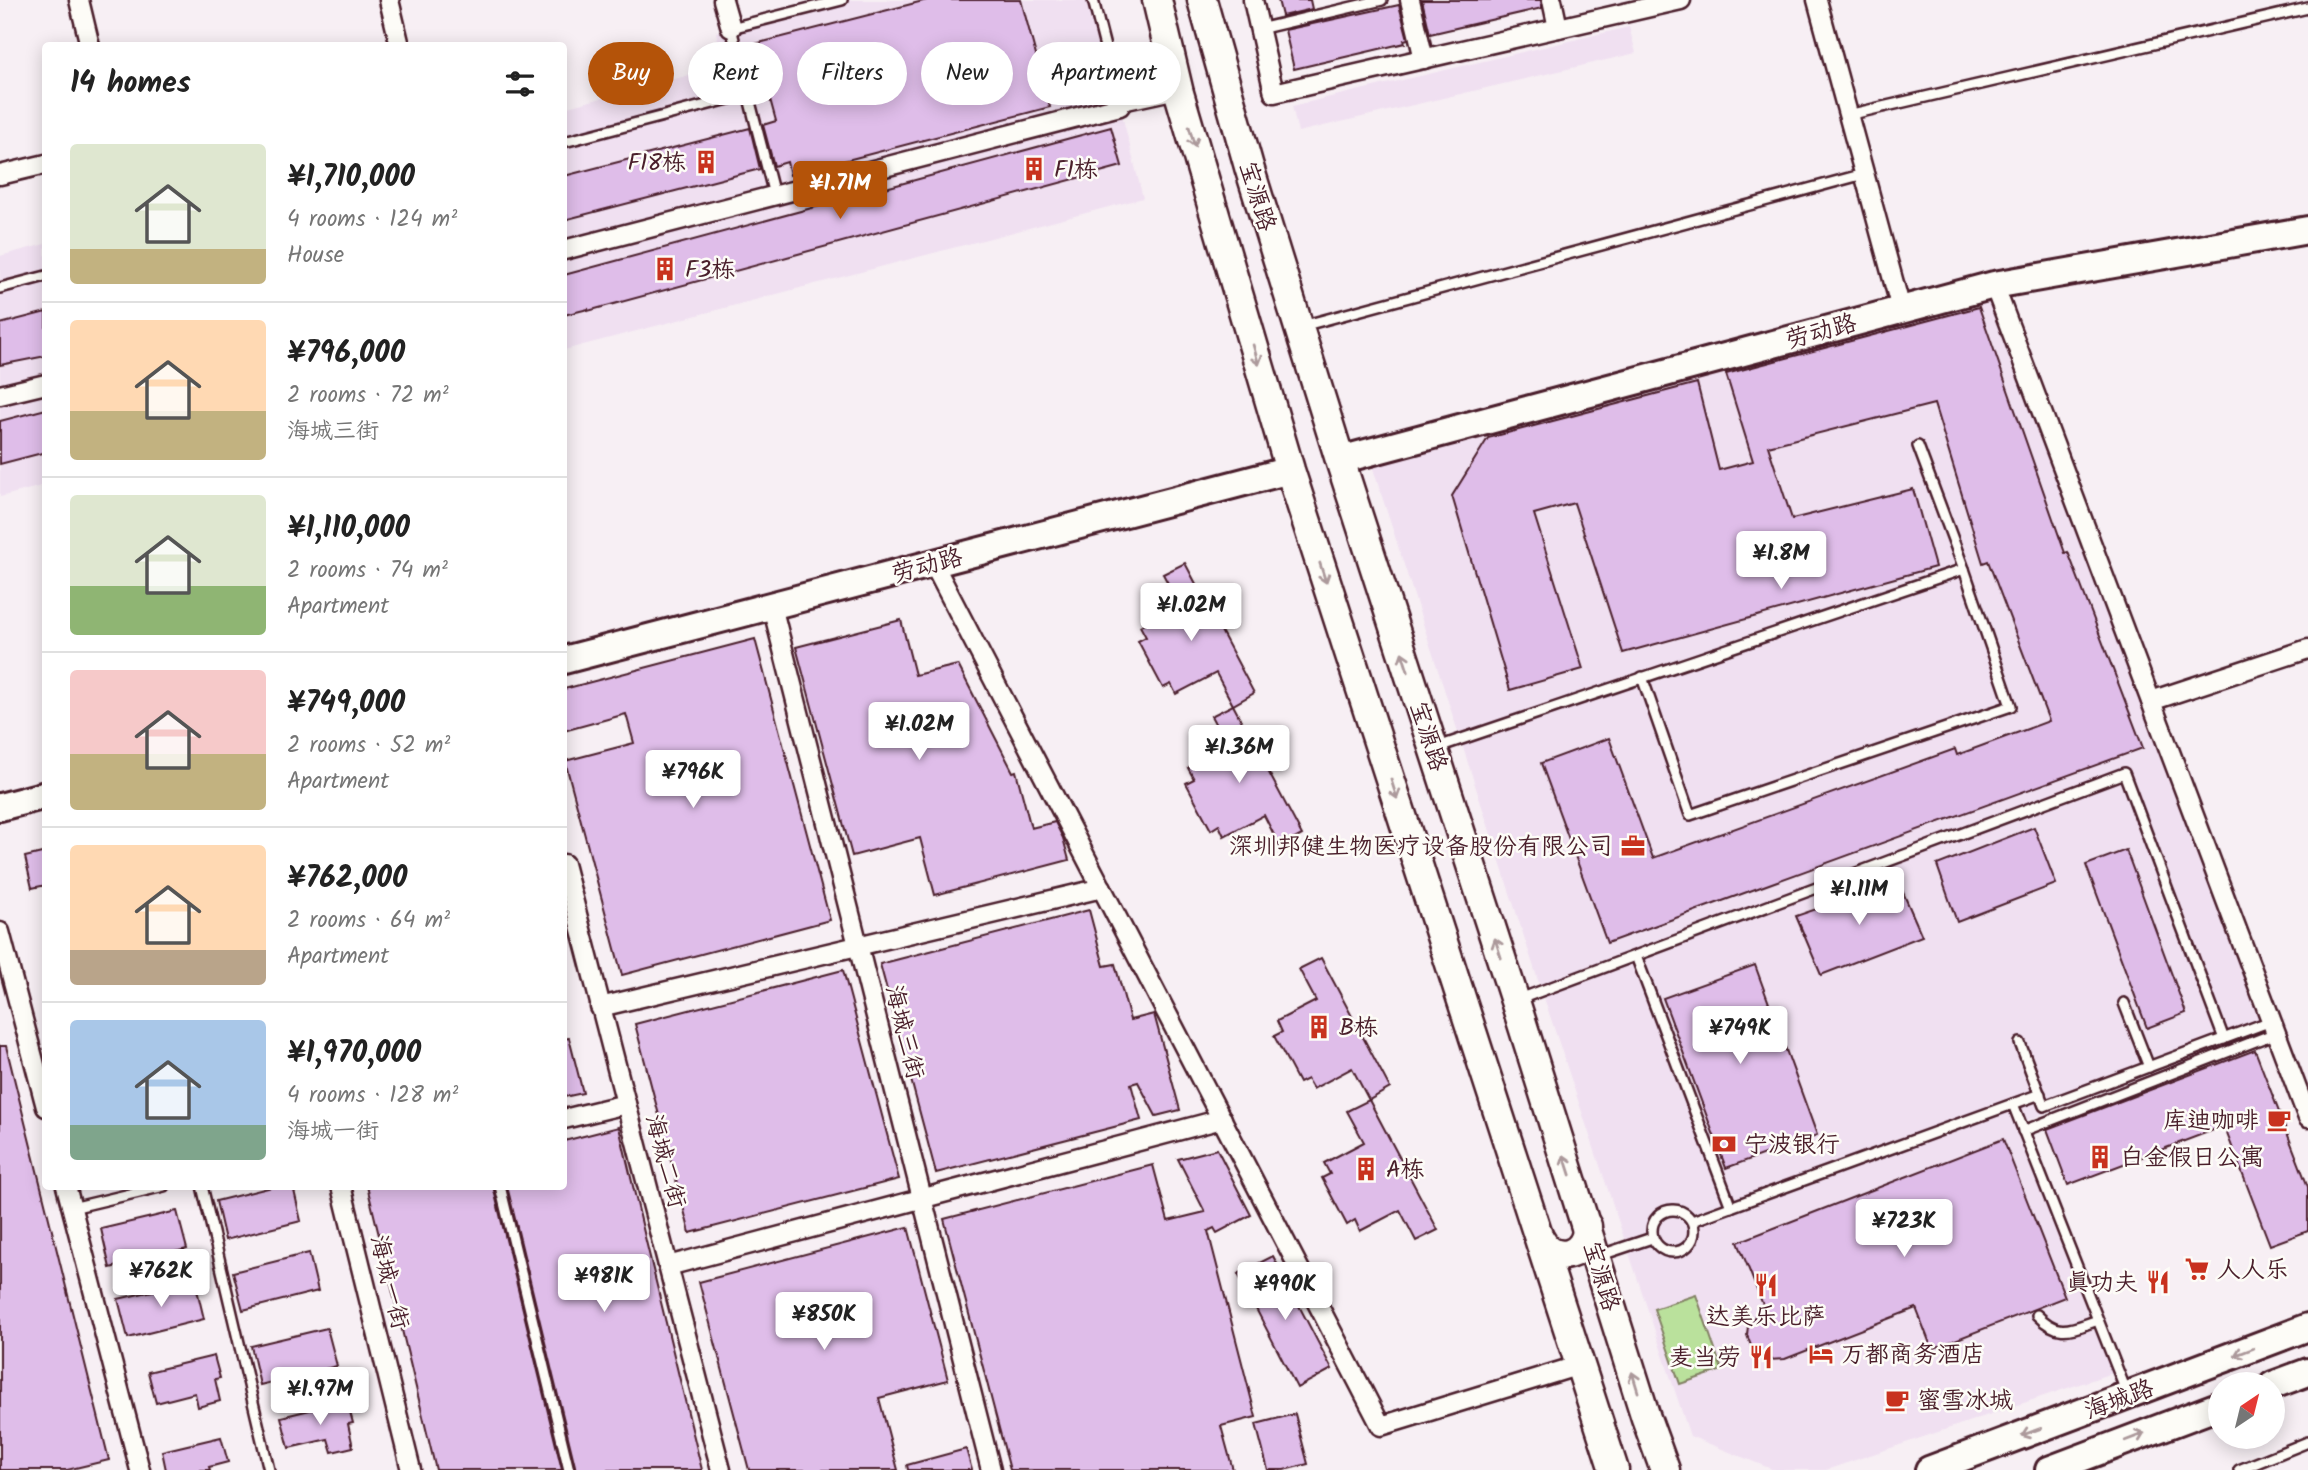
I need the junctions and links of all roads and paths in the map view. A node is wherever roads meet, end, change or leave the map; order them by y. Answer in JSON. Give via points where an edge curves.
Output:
{"nodes":[{"id":1,"x":79,"y":0,"type":"edge"},
{"id":2,"x":388,"y":0,"type":"edge"},
{"id":3,"x":723,"y":0,"type":"edge"},
{"id":4,"x":842,"y":0,"type":"edge"},
{"id":5,"x":1093,"y":0,"type":"edge"},
{"id":6,"x":1157,"y":0,"type":"edge"},
{"id":7,"x":1202,"y":0,"type":"edge"},
{"id":8,"x":1252,"y":0,"type":"edge"},
{"id":9,"x":1382,"y":0,"type":"edge"},
{"id":10,"x":1410,"y":0,"type":"edge"},
{"id":11,"x":1552,"y":0,"type":"edge"},
{"id":12,"x":1682,"y":0,"type":"edge"},
{"id":13,"x":1822,"y":1,"type":"edge"},
{"id":14,"x":2305,"y":6,"type":"edge"},
{"id":15,"x":731,"y":28,"type":"junction"},
{"id":16,"x":1558,"y":28,"type":"junction"},
{"id":17,"x":1259,"y":29,"type":"junction"},
{"id":18,"x":89,"y":42,"type":"edge"},
{"id":19,"x":399,"y":42,"type":"edge"},
{"id":20,"x":735,"y":42,"type":"edge"},
{"id":21,"x":1167,"y":42,"type":"edge"},
{"id":22,"x":1424,"y":59,"type":"junction"},
{"id":23,"x":1181,"y":100,"type":"edge"},
{"id":24,"x":706,"y":105,"type":"edge"},
{"id":25,"x":751,"y":105,"type":"edge"},
{"id":26,"x":1125,"y":105,"type":"edge"},
{"id":27,"x":1120,"y":106,"type":"junction"},
{"id":28,"x":1849,"y":115,"type":"junction"},
{"id":29,"x":567,"y":141,"type":"edge"},
{"id":30,"x":42,"y":164,"type":"edge"},
{"id":31,"x":1864,"y":174,"type":"junction"},
{"id":32,"x":0,"y":175,"type":"edge"},
{"id":33,"x":774,"y":195,"type":"junction"},
{"id":34,"x":2308,"y":230,"type":"edge"},
{"id":35,"x":567,"y":249,"type":"edge"},
{"id":36,"x":42,"y":277,"type":"edge"},
{"id":37,"x":1994,"y":285,"type":"junction"},
{"id":38,"x":0,"y":288,"type":"edge"},
{"id":39,"x":1901,"y":309,"type":"junction"},
{"id":40,"x":1299,"y":327,"type":"junction"},
{"id":41,"x":42,"y":385,"type":"edge"},
{"id":42,"x":0,"y":395,"type":"edge"},
{"id":43,"x":1918,"y":446,"type":"dead end"},
{"id":44,"x":1340,"y":460,"type":"junction"},
{"id":45,"x":1290,"y":470,"type":"junction"},
{"id":46,"x":933,"y":564,"type":"junction"},
{"id":47,"x":1964,"y":569,"type":"junction"},
{"id":48,"x":772,"y":606,"type":"junction"},
{"id":49,"x":2308,"y":649,"type":"edge"},
{"id":50,"x":567,"y":659,"type":"edge"},
{"id":51,"x":1642,"y":677,"type":"junction"},
{"id":52,"x":2151,"y":701,"type":"junction"},
{"id":53,"x":1434,"y":749,"type":"junction"},
{"id":54,"x":42,"y":796,"type":"edge"},
{"id":55,"x":0,"y":807,"type":"edge"},
{"id":56,"x":567,"y":876,"type":"edge"},
{"id":57,"x":1102,"y":888,"type":"junction"},
{"id":58,"x":0,"y":932,"type":"edge"},
{"id":59,"x":858,"y":946,"type":"junction"},
{"id":60,"x":1636,"y":956,"type":"junction"},
{"id":61,"x":1515,"y":1000,"type":"junction"},
{"id":62,"x":2124,"y":1003,"type":"dead end"},
{"id":63,"x":600,"y":1007,"type":"junction"},
{"id":64,"x":2274,"y":1027,"type":"junction"},
{"id":65,"x":2224,"y":1039,"type":"junction"},
{"id":66,"x":2021,"y":1043,"type":"dead end"},
{"id":67,"x":2149,"y":1067,"type":"junction"},
{"id":68,"x":42,"y":1092,"type":"edge"},
{"id":69,"x":2040,"y":1094,"type":"junction"},
{"id":70,"x":626,"y":1104,"type":"junction"},
{"id":71,"x":2012,"y":1104,"type":"junction"},
{"id":72,"x":567,"y":1118,"type":"edge"},
{"id":73,"x":2308,"y":1118,"type":"edge"},
{"id":74,"x":1222,"y":1119,"type":"junction"},
{"id":75,"x":2023,"y":1131,"type":"junction"},
{"id":76,"x":67,"y":1190,"type":"edge"},
{"id":77,"x":147,"y":1190,"type":"edge"},
{"id":78,"x":203,"y":1190,"type":"edge"},
{"id":79,"x":342,"y":1190,"type":"edge"},
{"id":80,"x":501,"y":1190,"type":"edge"},
{"id":81,"x":922,"y":1199,"type":"junction"},
{"id":82,"x":1731,"y":1207,"type":"junction"},
{"id":83,"x":72,"y":1208,"type":"junction"},
{"id":84,"x":1692,"y":1221,"type":"junction"},
{"id":85,"x":1587,"y":1226,"type":"junction"},
{"id":86,"x":1652,"y":1238,"type":"junction"},
{"id":87,"x":1540,"y":1239,"type":"junction"},
{"id":88,"x":1597,"y":1257,"type":"junction"},
{"id":89,"x":668,"y":1266,"type":"junction"},
{"id":90,"x":2038,"y":1315,"type":"dead end"},
{"id":91,"x":2098,"y":1320,"type":"junction"},
{"id":92,"x":2308,"y":1327,"type":"edge"},
{"id":93,"x":1580,"y":1364,"type":"junction"},
{"id":94,"x":2308,"y":1372,"type":"edge"},
{"id":95,"x":2286,"y":1380,"type":"edge"},
{"id":96,"x":2128,"y":1396,"type":"junction"},
{"id":97,"x":2208,"y":1410,"type":"edge"},
{"id":98,"x":1646,"y":1418,"type":"junction"},
{"id":99,"x":1602,"y":1432,"type":"junction"},
{"id":100,"x":2308,"y":1442,"type":"edge"},
{"id":101,"x":140,"y":1470,"type":"edge"},
{"id":102,"x":269,"y":1470,"type":"edge"},
{"id":103,"x":411,"y":1470,"type":"edge"},
{"id":104,"x":569,"y":1470,"type":"edge"},
{"id":105,"x":721,"y":1470,"type":"edge"},
{"id":106,"x":991,"y":1470,"type":"edge"},
{"id":107,"x":1604,"y":1470,"type":"edge"},
{"id":108,"x":1614,"y":1470,"type":"edge"},
{"id":109,"x":1665,"y":1470,"type":"edge"},
{"id":110,"x":1685,"y":1470,"type":"edge"},
{"id":111,"x":1929,"y":1470,"type":"edge"},
{"id":112,"x":2049,"y":1470,"type":"edge"},
{"id":113,"x":2239,"y":1470,"type":"edge"}],
"edges":[{"from":1,"to":18,"type":"street"},
{"from":2,"to":19,"type":"street"},
{"from":3,"to":15,"type":"street"},
{"from":4,"to":15,"type":"lane"},
{"from":5,"to":27,"type":"lane"},
{"from":6,"to":21,"type":"main road","name":"宝源路"},
{"from":7,"to":40,"type":"main road","name":"宝源路"},
{"from":8,"to":17,"type":"street"},
{"from":9,"to":17,"type":"lane"},
{"from":10,"to":22,"type":"street"},
{"from":11,"to":16,"type":"street"},
{"from":12,"to":16,"type":"street"},
{"from":13,"to":28,"type":"street"},
{"from":14,"to":28,"type":"lane"},
{"from":15,"to":20,"type":"lane"},
{"from":16,"to":22,"type":"street"},
{"from":17,"to":22,"type":"street","via":[[1274,93]]},
{"from":23,"to":45,"type":"main road","name":"宝源路","one_way":true},
{"from":24,"to":29,"type":"lane"},
{"from":25,"to":33,"type":"lane"},
{"from":26,"to":27,"type":"lane"},
{"from":27,"to":33,"type":"street"},
{"from":28,"to":31,"type":"street"},
{"from":30,"to":32,"type":"street"},
{"from":31,"to":39,"type":"street"},
{"from":31,"to":40,"type":"lane"},
{"from":33,"to":35,"type":"street"},
{"from":34,"to":37,"type":"street","name":"劳动路"},
{"from":36,"to":38,"type":"lane"},
{"from":37,"to":39,"type":"street","name":"劳动路"},
{"from":37,"to":52,"type":"street"},
{"from":39,"to":44,"type":"street","name":"劳动路"},
{"from":40,"to":44,"type":"main road","name":"宝源路"},
{"from":41,"to":42,"type":"street"},
{"from":43,"to":47,"type":"lane"},
{"from":53,"to":44,"type":"main road","name":"宝源路","one_way":true},
{"from":45,"to":46,"type":"street","name":"劳动路"},
{"from":45,"to":87,"type":"main road","name":"宝源路","one_way":true},
{"from":46,"to":48,"type":"street","name":"劳动路"},
{"from":46,"to":57,"type":"street"},
{"from":47,"to":51,"type":"lane"},
{"from":47,"to":51,"type":"lane","via":[[2011,706],[1690,815]]},
{"from":48,"to":50,"type":"street","name":"劳动路"},
{"from":48,"to":59,"type":"street","name":"海城三街"},
{"from":49,"to":52,"type":"street"},
{"from":51,"to":53,"type":"lane"},
{"from":52,"to":64,"type":"street"},
{"from":61,"to":53,"type":"main road","name":"宝源路","one_way":true},
{"from":54,"to":55,"type":"street"},
{"from":56,"to":63,"type":"street","name":"海城二街"},
{"from":57,"to":59,"type":"street"},
{"from":57,"to":74,"type":"street"},
{"from":58,"to":68,"type":"street"},
{"from":59,"to":63,"type":"street"},
{"from":59,"to":81,"type":"street","name":"海城三街"},
{"from":60,"to":61,"type":"lane"},
{"from":60,"to":65,"type":"lane","via":[[2124,773]]},
{"from":60,"to":82,"type":"lane"},
{"from":85,"to":61,"type":"main road","name":"宝源路","one_way":true},
{"from":62,"to":67,"type":"lane"},
{"from":63,"to":70,"type":"street","name":"海城二街"},
{"from":64,"to":65,"type":"lane"},
{"from":64,"to":73,"type":"street"},
{"from":64,"to":75,"type":"lane"},
{"from":65,"to":67,"type":"lane"},
{"from":66,"to":69,"type":"lane"},
{"from":67,"to":69,"type":"lane","via":[[2044,1106]]},
{"from":69,"to":71,"type":"lane"},
{"from":70,"to":72,"type":"street"},
{"from":70,"to":89,"type":"street","name":"海城二街"},
{"from":71,"to":75,"type":"lane"},
{"from":71,"to":82,"type":"lane"},
{"from":74,"to":81,"type":"street"},
{"from":74,"to":93,"type":"street","via":[[1381,1426]]},
{"from":75,"to":91,"type":"lane"},
{"from":76,"to":83,"type":"street"},
{"from":77,"to":83,"type":"lane"},
{"from":78,"to":102,"type":"lane"},
{"from":79,"to":103,"type":"street","name":"海城一街"},
{"from":80,"to":104,"type":"lane"},
{"from":81,"to":89,"type":"street"},
{"from":81,"to":106,"type":"street","name":"海城三街"},
{"from":82,"to":84,"type":"lane"},
{"from":83,"to":101,"type":"street"},
{"from":84,"to":86,"type":"lane","via":[[1683,1212],[1664,1211],[1652,1225]]},
{"from":84,"to":86,"type":"lane","via":[[1694,1235],[1681,1251],[1667,1252]]},
{"from":85,"to":87,"type":"main road","via":[[1585,1241],[1573,1253],[1557,1255]]},
{"from":85,"to":88,"type":"main road","name":"宝源路"},
{"from":86,"to":88,"type":"lane"},
{"from":87,"to":93,"type":"main road","name":"宝源路"},
{"from":98,"to":88,"type":"main road","name":"宝源路","one_way":true},
{"from":89,"to":105,"type":"street","name":"海城二街"},
{"from":90,"to":91,"type":"lane","via":[[2057,1330]]},
{"from":91,"to":96,"type":"lane"},
{"from":92,"to":96,"type":"street","name":"海城路","one_way":true},
{"from":93,"to":99,"type":"main road","name":"宝源路"},
{"from":94,"to":95,"type":"street"},
{"from":96,"to":111,"type":"street","name":"海城路","one_way":true},
{"from":112,"to":97,"type":"street","name":"海城路","one_way":true},
{"from":98,"to":109,"type":"main road","name":"宝源路"},
{"from":98,"to":110,"type":"main road"},
{"from":99,"to":107,"type":"main road"},
{"from":99,"to":108,"type":"main road","name":"宝源路"},
{"from":100,"to":113,"type":"lane"}]}
